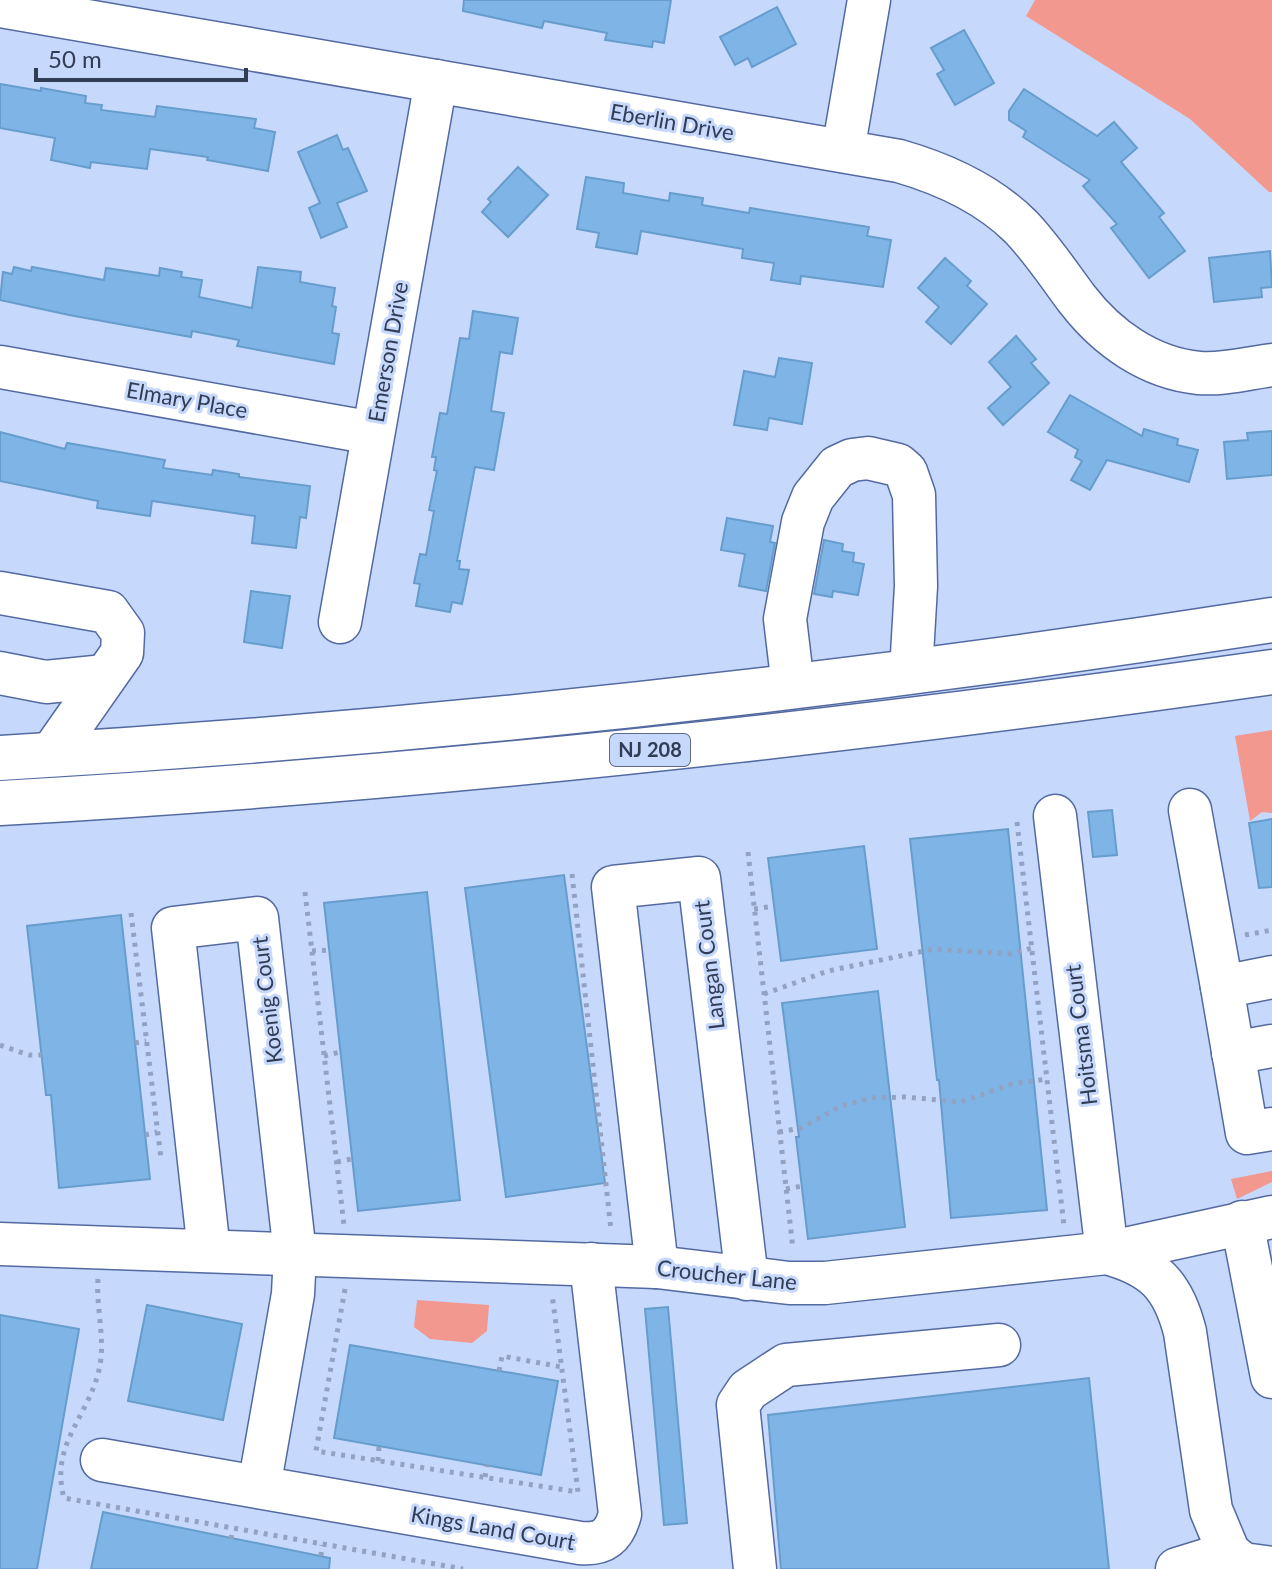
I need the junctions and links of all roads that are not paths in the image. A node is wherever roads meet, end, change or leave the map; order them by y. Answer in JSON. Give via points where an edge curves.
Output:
{"nodes":[{"id":1,"x":869,"y":0,"type":"edge"},
{"id":2,"x":0,"y":6,"type":"edge"},
{"id":3,"x":436,"y":81,"type":"junction"},
{"id":4,"x":843,"y":151,"type":"junction"},
{"id":5,"x":1272,"y":365,"type":"edge"},
{"id":6,"x":0,"y":367,"type":"edge"},
{"id":7,"x":373,"y":433,"type":"junction"},
{"id":8,"x":0,"y":593,"type":"edge"},
{"id":9,"x":1272,"y":620,"type":"edge"},
{"id":10,"x":340,"y":622,"type":"dead end"},
{"id":11,"x":911,"y":672,"type":"junction"},
{"id":12,"x":1272,"y":672,"type":"edge"},
{"id":13,"x":0,"y":673,"type":"edge"},
{"id":14,"x":105,"y":676,"type":"junction"},
{"id":15,"x":793,"y":686,"type":"junction"},
{"id":16,"x":52,"y":753,"type":"junction"},
{"id":17,"x":0,"y":758,"type":"edge"},
{"id":18,"x":9,"y":803,"type":"edge"},
{"id":19,"x":1190,"y":810,"type":"dead end"},
{"id":20,"x":1036,"y":819,"type":"road end"},
{"id":21,"x":1272,"y":977,"type":"edge"},
{"id":22,"x":1222,"y":987,"type":"junction"},
{"id":23,"x":1252,"y":1050,"type":"edge"},
{"id":24,"x":1272,"y":1129,"type":"edge"},
{"id":25,"x":1257,"y":1220,"type":"edge"},
{"id":26,"x":0,"y":1244,"type":"edge"},
{"id":27,"x":209,"y":1251,"type":"junction"},
{"id":28,"x":1107,"y":1253,"type":"junction"},
{"id":29,"x":295,"y":1254,"type":"junction"},
{"id":30,"x":591,"y":1264,"type":"junction"},
{"id":31,"x":657,"y":1267,"type":"junction"},
{"id":32,"x":747,"y":1279,"type":"junction"},
{"id":33,"x":999,"y":1345,"type":"dead end"},
{"id":34,"x":1272,"y":1377,"type":"edge"},
{"id":35,"x":102,"y":1460,"type":"dead end"},
{"id":36,"x":259,"y":1487,"type":"junction"},
{"id":37,"x":1246,"y":1564,"type":"edge"},
{"id":38,"x":755,"y":1569,"type":"edge"},
{"id":39,"x":1177,"y":1569,"type":"edge"}],
"edges":[{"from":1,"to":4,"type":"street"},
{"from":2,"to":3,"type":"street","name":"Eberlin Drive"},
{"from":3,"to":4,"type":"street","name":"Eberlin Drive"},
{"from":3,"to":7,"type":"street","name":"Emerson Drive"},
{"from":4,"to":5,"type":"street","name":"Eberlin Drive","via":[[930,170],[993,204],[1037,245],[1103,329],[1132,351],[1200,373]]},
{"from":6,"to":7,"type":"street","name":"Elmary Place"},
{"from":7,"to":10,"type":"street","name":"Emerson Drive"},
{"from":8,"to":14,"type":"street","via":[[108,612],[123,633],[122,653]]},
{"from":9,"to":11,"type":"highway","number":"NJ 208"},
{"from":11,"to":15,"type":"highway","number":"NJ 208"},
{"from":11,"to":15,"type":"street","via":[[914,495],[898,465],[868,458],[837,467],[813,497],[803,522],[785,619]]},
{"from":12,"to":18,"type":"highway","number":"NJ 208","via":[[1038,705],[577,758]]},
{"from":13,"to":14,"type":"street","via":[[46,682]]},
{"from":14,"to":16,"type":"street"},
{"from":15,"to":16,"type":"highway","number":"NJ 208","via":[[443,724]]},
{"from":16,"to":17,"type":"highway","number":"NJ 208"},
{"from":19,"to":22,"type":"street"},
{"from":20,"to":28,"type":"street","name":"Hoitsma Court"},
{"from":21,"to":22,"type":"street"},
{"from":22,"to":23,"type":"street"},
{"from":23,"to":24,"type":"street","via":[[1247,1133]]},
{"from":25,"to":28,"type":"street"},
{"from":25,"to":34,"type":"street"},
{"from":26,"to":27,"type":"street","name":"Croucher Lane"},
{"from":27,"to":29,"type":"street","name":"Croucher Lane"},
{"from":27,"to":29,"type":"street","name":"Koenig Court","via":[[173,928],[257,918]]},
{"from":28,"to":32,"type":"street","name":"Croucher Lane","via":[[825,1283]]},
{"from":28,"to":37,"type":"street","name":"Croucher Lane","via":[[1153,1272],[1179,1308],[1211,1510]]},
{"from":29,"to":30,"type":"street","name":"Croucher Lane"},
{"from":29,"to":36,"type":"street","name":"Koenig Court","via":[[293,1294]]},
{"from":30,"to":31,"type":"street","name":"Croucher Lane"},
{"from":30,"to":36,"type":"street","name":"Kings Land Court","via":[[620,1514],[607,1540],[580,1543]]},
{"from":31,"to":32,"type":"street","name":"Croucher Lane"},
{"from":31,"to":32,"type":"street","name":"Langan Court","via":[[613,887],[699,878]]},
{"from":33,"to":38,"type":"street","via":[[786,1365],[748,1390],[738,1405]]},
{"from":35,"to":36,"type":"street","name":"Kings Land Court"},
{"from":37,"to":39,"type":"street"}]}
